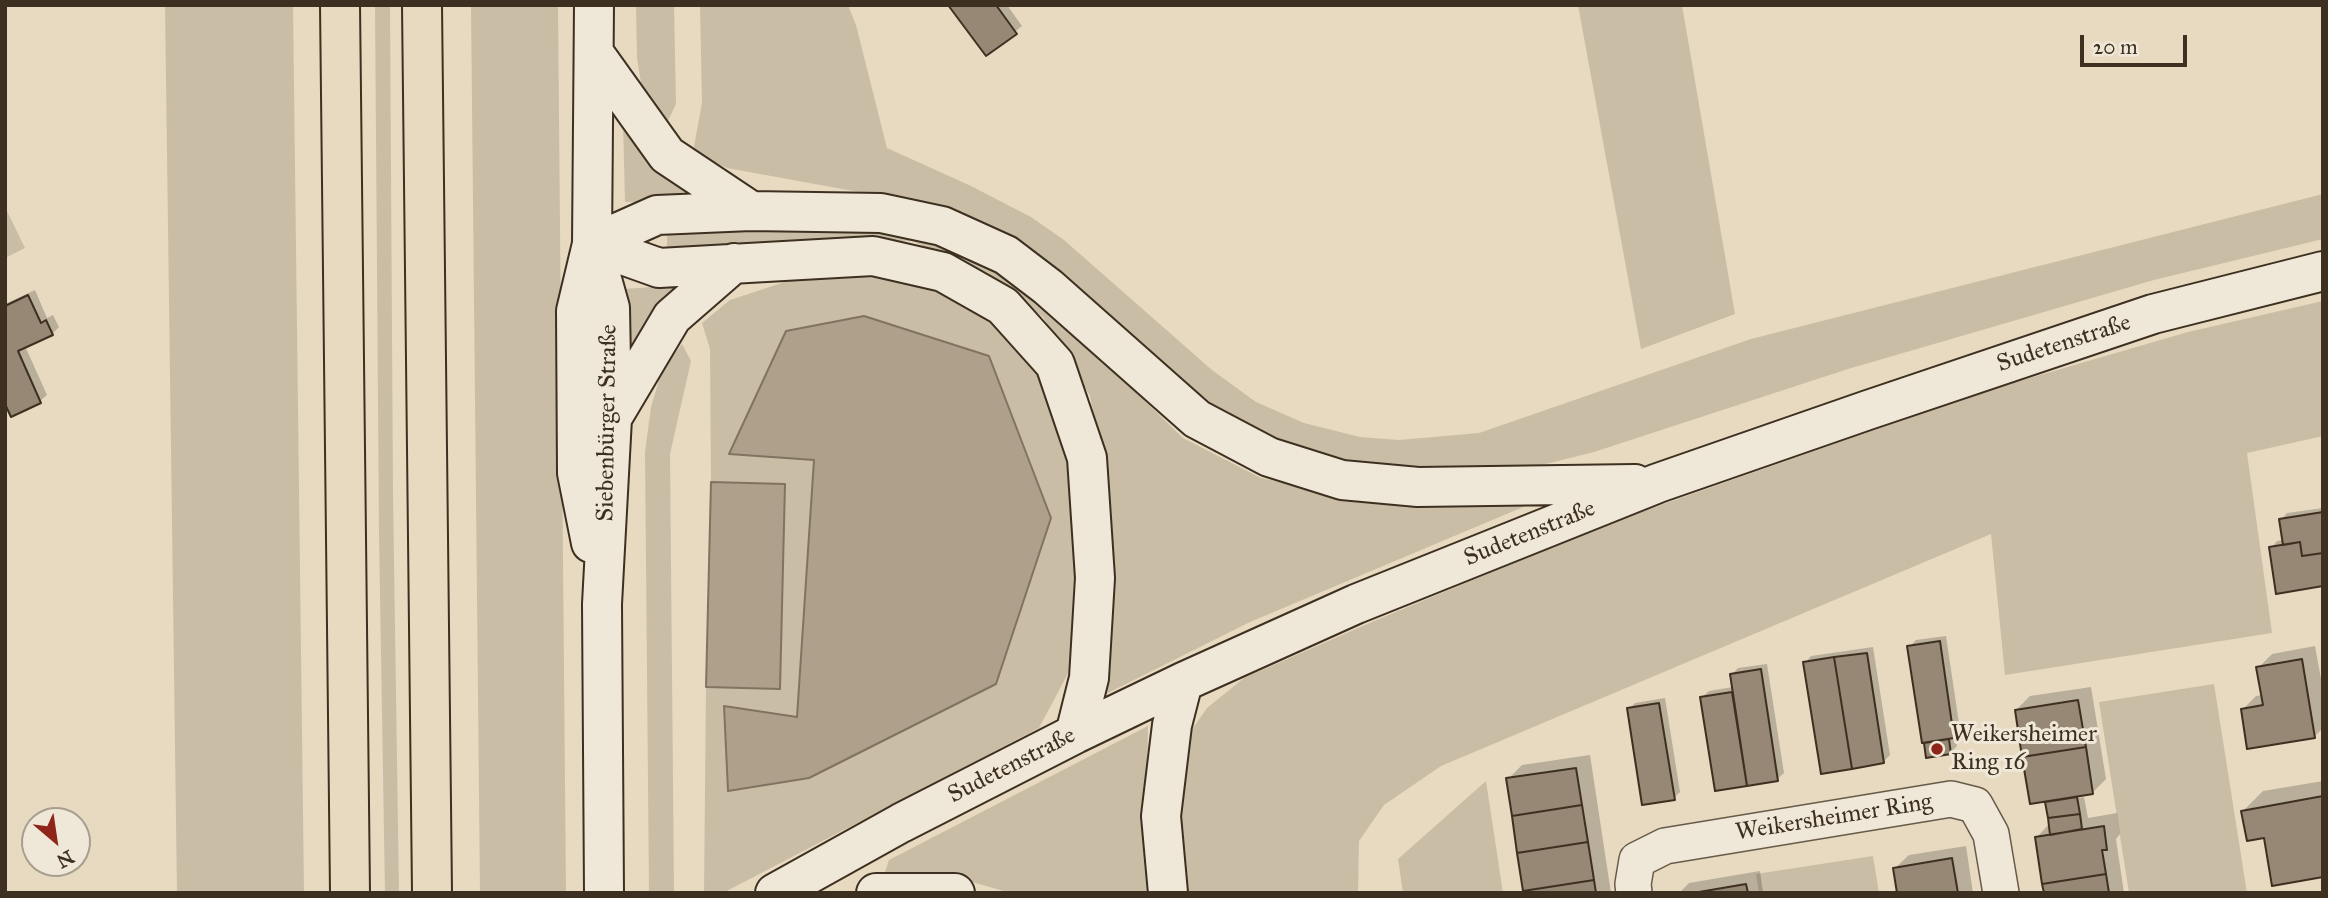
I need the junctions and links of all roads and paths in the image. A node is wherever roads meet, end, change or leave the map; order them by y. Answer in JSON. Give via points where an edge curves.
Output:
{"nodes":[{"id":1,"x":340,"y":5,"type":"edge"},
{"id":2,"x":422,"y":5,"type":"edge"},
{"id":3,"x":594,"y":5,"type":"edge"},
{"id":4,"x":594,"y":53,"type":"junction"},
{"id":5,"x":751,"y":211,"type":"junction"},
{"id":6,"x":592,"y":244,"type":"junction"},
{"id":7,"x":734,"y":263,"type":"junction"},
{"id":8,"x":2323,"y":271,"type":"edge"},
{"id":9,"x":612,"y":418,"type":"junction"},
{"id":10,"x":1658,"y":483,"type":"junction"},
{"id":11,"x":602,"y":604,"type":"junction"},
{"id":12,"x":1183,"y":682,"type":"junction"},
{"id":13,"x":1075,"y":734,"type":"junction"},
{"id":14,"x":350,"y":893,"type":"edge"},
{"id":15,"x":432,"y":893,"type":"edge"},
{"id":16,"x":604,"y":893,"type":"edge"},
{"id":17,"x":775,"y":893,"type":"edge"},
{"id":18,"x":876,"y":893,"type":"edge"},
{"id":19,"x":955,"y":893,"type":"edge"},
{"id":20,"x":1168,"y":893,"type":"edge"},
{"id":21,"x":1634,"y":893,"type":"edge"},
{"id":22,"x":2001,"y":893,"type":"edge"}],
"edges":[{"from":1,"to":14,"type":"highway"},
{"from":2,"to":15,"type":"highway"},
{"from":3,"to":4,"type":"main road","name":"Siebenbürger Straße"},
{"from":4,"to":5,"type":"main road","via":[[667,155]]},
{"from":4,"to":6,"type":"main road","name":"Siebenbürger Straße"},
{"from":5,"to":6,"type":"main road","via":[[657,215]]},
{"from":5,"to":10,"type":"main road","via":[[881,214],[953,231],[1006,256],[1048,287],[1197,419],[1269,457],[1342,480],[1418,487]]},
{"from":6,"to":7,"type":"main road","via":[[659,268]]},
{"from":6,"to":9,"type":"main road","name":"Siebenbürger Straße","via":[[610,308]]},
{"from":6,"to":11,"type":"main road","name":"Siebenbürger Straße","via":[[576,311],[577,473]]},
{"from":7,"to":9,"type":"main road","via":[[672,317]]},
{"from":7,"to":13,"type":"main road","via":[[873,256],[943,272],[1003,306],[1055,363],[1087,458],[1095,578],[1089,678]]},
{"from":8,"to":10,"type":"main road","name":"Sudetenstraße","via":[[2153,314]]},
{"from":9,"to":11,"type":"main road","name":"Siebenbürger Straße"},
{"from":10,"to":12,"type":"main road","name":"Sudetenstraße","via":[[1356,604]]},
{"from":11,"to":16,"type":"main road","name":"Siebenbürger Straße"},
{"from":12,"to":13,"type":"main road","name":"Sudetenstraße"},
{"from":12,"to":20,"type":"main road","via":[[1172,725],[1161,816]]},
{"from":13,"to":17,"type":"main road","name":"Sudetenstraße"},
{"from":18,"to":19,"type":"main road"},
{"from":21,"to":22,"type":"street","name":"Weikersheimer Ring","via":[[1637,860],[1665,846],[1951,799],[1975,806],[1991,834]]}]}
